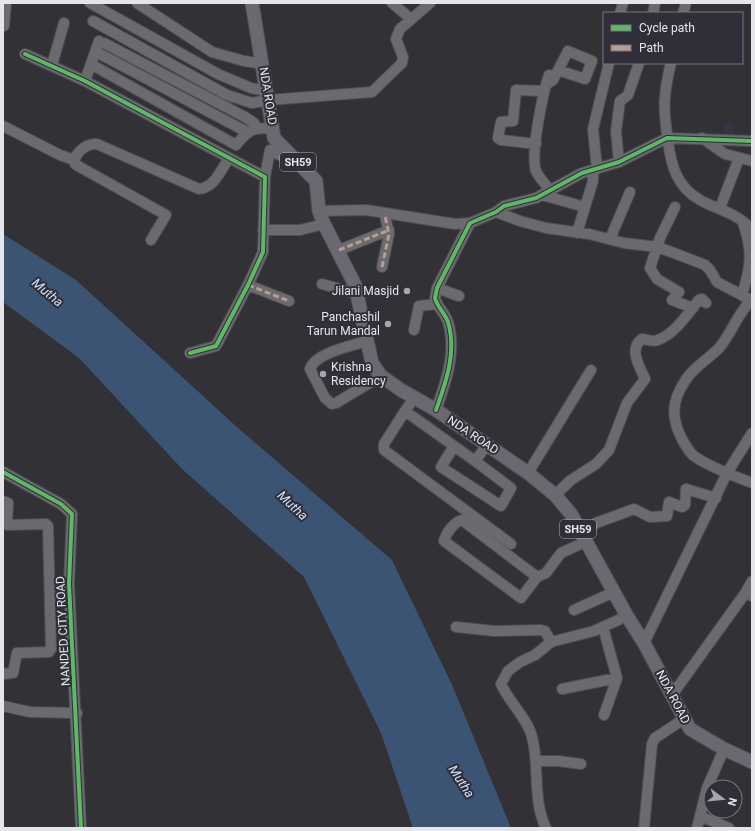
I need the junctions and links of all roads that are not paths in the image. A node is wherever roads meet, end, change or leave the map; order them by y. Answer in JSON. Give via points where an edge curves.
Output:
{"nodes":[{"id":1,"x":6,"y":3,"type":"edge"},
{"id":2,"x":90,"y":3,"type":"edge"},
{"id":3,"x":137,"y":3,"type":"edge"},
{"id":4,"x":252,"y":3,"type":"edge"},
{"id":5,"x":392,"y":3,"type":"edge"},
{"id":6,"x":430,"y":3,"type":"edge"},
{"id":7,"x":411,"y":19,"type":"junction"},
{"id":8,"x":93,"y":21,"type":"dead end"},
{"id":9,"x":64,"y":23,"type":"dead end"},
{"id":10,"x":4,"y":26,"type":"edge"},
{"id":11,"x":26,"y":54,"type":"dead end"},
{"id":12,"x":100,"y":54,"type":"dead end"},
{"id":13,"x":263,"y":64,"type":"junction"},
{"id":14,"x":610,"y":64,"type":"edge"},
{"id":15,"x":639,"y":64,"type":"edge"},
{"id":16,"x":671,"y":64,"type":"edge"},
{"id":17,"x":52,"y":65,"type":"junction"},
{"id":18,"x":96,"y":68,"type":"dead end"},
{"id":19,"x":558,"y":70,"type":"dead end"},
{"id":20,"x":548,"y":75,"type":"dead end"},
{"id":21,"x":85,"y":81,"type":"junction"},
{"id":22,"x":541,"y":89,"type":"junction"},
{"id":23,"x":268,"y":95,"type":"junction"},
{"id":24,"x":3,"y":126,"type":"edge"},
{"id":25,"x":273,"y":128,"type":"junction"},
{"id":26,"x":252,"y":130,"type":"junction"},
{"id":27,"x":667,"y":138,"type":"junction"},
{"id":28,"x":702,"y":138,"type":"junction"},
{"id":29,"x":752,"y":141,"type":"edge"},
{"id":30,"x":533,"y":144,"type":"junction"},
{"id":31,"x":228,"y":158,"type":"junction"},
{"id":32,"x":739,"y":158,"type":"junction"},
{"id":33,"x":74,"y":160,"type":"junction"},
{"id":34,"x":752,"y":161,"type":"edge"},
{"id":35,"x":619,"y":162,"type":"junction"},
{"id":36,"x":301,"y":166,"type":"junction"},
{"id":37,"x":595,"y":169,"type":"junction"},
{"id":38,"x":265,"y":177,"type":"junction"},
{"id":39,"x":630,"y":192,"type":"dead end"},
{"id":40,"x":547,"y":193,"type":"junction"},
{"id":41,"x":585,"y":207,"type":"junction"},
{"id":42,"x":675,"y":207,"type":"dead end"},
{"id":43,"x":720,"y":208,"type":"junction"},
{"id":44,"x":319,"y":211,"type":"junction"},
{"id":45,"x":496,"y":212,"type":"junction"},
{"id":46,"x":385,"y":216,"type":"dead end"},
{"id":47,"x":742,"y":221,"type":"junction"},
{"id":48,"x":470,"y":223,"type":"junction"},
{"id":49,"x":324,"y":224,"type":"junction"},
{"id":50,"x":263,"y":230,"type":"junction"},
{"id":51,"x":388,"y":230,"type":"junction"},
{"id":52,"x":752,"y":230,"type":"edge"},
{"id":53,"x":578,"y":233,"type":"junction"},
{"id":54,"x":610,"y":239,"type":"junction"},
{"id":55,"x":151,"y":240,"type":"dead end"},
{"id":56,"x":657,"y":248,"type":"junction"},
{"id":57,"x":339,"y":250,"type":"junction"},
{"id":58,"x":382,"y":267,"type":"dead end"},
{"id":59,"x":322,"y":284,"type":"dead end"},
{"id":60,"x":248,"y":285,"type":"junction"},
{"id":61,"x":437,"y":288,"type":"junction"},
{"id":62,"x":358,"y":294,"type":"junction"},
{"id":63,"x":459,"y":296,"type":"dead end"},
{"id":64,"x":748,"y":298,"type":"edge"},
{"id":65,"x":289,"y":301,"type":"dead end"},
{"id":66,"x":706,"y":303,"type":"dead end"},
{"id":67,"x":437,"y":304,"type":"junction"},
{"id":68,"x":693,"y":308,"type":"junction"},
{"id":69,"x":414,"y":330,"type":"dead end"},
{"id":70,"x":367,"y":336,"type":"junction"},
{"id":71,"x":190,"y":353,"type":"dead end"},
{"id":72,"x":591,"y":370,"type":"dead end"},
{"id":73,"x":381,"y":376,"type":"junction"},
{"id":74,"x":414,"y":398,"type":"junction"},
{"id":75,"x":436,"y":410,"type":"junction"},
{"id":76,"x":405,"y":411,"type":"junction"},
{"id":77,"x":752,"y":433,"type":"edge"},
{"id":78,"x":487,"y":445,"type":"junction"},
{"id":79,"x":454,"y":446,"type":"junction"},
{"id":80,"x":475,"y":460,"type":"junction"},
{"id":81,"x":3,"y":472,"type":"edge"},
{"id":82,"x":528,"y":473,"type":"junction"},
{"id":83,"x":727,"y":473,"type":"junction"},
{"id":84,"x":752,"y":483,"type":"edge"},
{"id":85,"x":555,"y":495,"type":"junction"},
{"id":86,"x":716,"y":498,"type":"junction"},
{"id":87,"x":3,"y":501,"type":"edge"},
{"id":88,"x":583,"y":538,"type":"junction"},
{"id":89,"x":511,"y":544,"type":"dead end"},
{"id":90,"x":537,"y":577,"type":"junction"},
{"id":91,"x":752,"y":581,"type":"edge"},
{"id":92,"x":69,"y":587,"type":"junction"},
{"id":93,"x":51,"y":588,"type":"junction"},
{"id":94,"x":614,"y":592,"type":"junction"},
{"id":95,"x":749,"y":594,"type":"edge"},
{"id":96,"x":574,"y":610,"type":"dead end"},
{"id":97,"x":627,"y":616,"type":"junction"},
{"id":98,"x":456,"y":627,"type":"dead end"},
{"id":99,"x":603,"y":627,"type":"junction"},
{"id":100,"x":551,"y":642,"type":"junction"},
{"id":101,"x":644,"y":643,"type":"junction"},
{"id":102,"x":3,"y":674,"type":"edge"},
{"id":103,"x":617,"y":678,"type":"junction"},
{"id":104,"x":562,"y":689,"type":"dead end"},
{"id":105,"x":672,"y":695,"type":"junction"},
{"id":106,"x":3,"y":706,"type":"edge"},
{"id":107,"x":77,"y":713,"type":"junction"},
{"id":108,"x":604,"y":715,"type":"dead end"},
{"id":109,"x":684,"y":718,"type":"junction"},
{"id":110,"x":724,"y":749,"type":"junction"},
{"id":111,"x":536,"y":761,"type":"junction"},
{"id":112,"x":752,"y":762,"type":"edge"},
{"id":113,"x":581,"y":764,"type":"dead end"},
{"id":114,"x":700,"y":816,"type":"junction"},
{"id":115,"x":81,"y":828,"type":"edge"},
{"id":116,"x":546,"y":828,"type":"edge"},
{"id":117,"x":644,"y":828,"type":"edge"},
{"id":118,"x":697,"y":828,"type":"edge"},
{"id":119,"x":729,"y":828,"type":"edge"}],
"edges":[{"from":1,"to":10,"type":"street"},
{"from":2,"to":23,"type":"street","via":[[218,74]]},
{"from":3,"to":13,"type":"street","via":[[212,52]]},
{"from":4,"to":13,"type":"main road","name":"NDA ROAD","number":"SH59"},
{"from":5,"to":7,"type":"street"},
{"from":6,"to":7,"type":"street"},
{"from":7,"to":23,"type":"street","via":[[400,29],[396,39],[403,57],[402,63],[372,92]]},
{"from":8,"to":23,"type":"street","via":[[227,95],[252,104]]},
{"from":9,"to":17,"type":"street"},
{"from":11,"to":17,"type":"street"},
{"from":12,"to":26,"type":"street"},
{"from":13,"to":23,"type":"main road","name":"NDA ROAD","number":"SH59"},
{"from":14,"to":37,"type":"street","via":[[594,125]]},
{"from":15,"to":35,"type":"street","via":[[628,95],[620,101],[616,131]]},
{"from":16,"to":27,"type":"street","via":[[664,101]]},
{"from":17,"to":21,"type":"street"},
{"from":18,"to":26,"type":"street","via":[[236,145]]},
{"from":19,"to":22,"type":"street","via":[[553,80]]},
{"from":20,"to":22,"type":"street"},
{"from":21,"to":26,"type":"street","via":[[102,42],[245,116],[254,123]]},
{"from":21,"to":31,"type":"street"},
{"from":22,"to":30,"type":"street"},
{"from":22,"to":30,"type":"street","via":[[516,90],[513,121],[501,122],[498,138]]},
{"from":23,"to":25,"type":"main road","name":"NDA ROAD","number":"SH59"},
{"from":24,"to":33,"type":"street"},
{"from":25,"to":26,"type":"street"},
{"from":25,"to":36,"type":"main road","name":"NDA ROAD","number":"SH59","via":[[274,138]]},
{"from":27,"to":28,"type":"street"},
{"from":27,"to":35,"type":"street"},
{"from":27,"to":43,"type":"street","via":[[673,169],[680,181],[700,200]]},
{"from":28,"to":29,"type":"street"},
{"from":28,"to":32,"type":"street","via":[[725,154]]},
{"from":30,"to":40,"type":"street","via":[[536,170]]},
{"from":31,"to":33,"type":"street","via":[[212,183],[206,188],[199,189],[97,144],[87,146]]},
{"from":31,"to":38,"type":"street"},
{"from":32,"to":34,"type":"street"},
{"from":32,"to":43,"type":"street"},
{"from":33,"to":55,"type":"street","via":[[78,166],[166,215]]},
{"from":35,"to":37,"type":"street"},
{"from":36,"to":38,"type":"street","via":[[270,150]]},
{"from":36,"to":44,"type":"main road","name":"NDA ROAD","number":"SH59","via":[[316,181]]},
{"from":37,"to":40,"type":"street","via":[[582,173]]},
{"from":37,"to":41,"type":"street"},
{"from":38,"to":50,"type":"street"},
{"from":39,"to":54,"type":"street"},
{"from":40,"to":41,"type":"street"},
{"from":40,"to":45,"type":"street","via":[[504,206]]},
{"from":41,"to":53,"type":"street"},
{"from":42,"to":56,"type":"street"},
{"from":43,"to":47,"type":"street"},
{"from":44,"to":48,"type":"street","via":[[366,210],[454,224]]},
{"from":44,"to":49,"type":"main road","name":"NDA ROAD","number":"SH59"},
{"from":45,"to":48,"type":"street"},
{"from":45,"to":53,"type":"street","via":[[546,228]]},
{"from":46,"to":51,"type":"street"},
{"from":47,"to":52,"type":"street"},
{"from":47,"to":64,"type":"street","via":[[748,239],[751,263]]},
{"from":48,"to":61,"type":"street"},
{"from":49,"to":50,"type":"street","via":[[300,230]]},
{"from":49,"to":57,"type":"main road","name":"NDA ROAD","number":"SH59"},
{"from":50,"to":60,"type":"street","via":[[263,252]]},
{"from":51,"to":57,"type":"street"},
{"from":51,"to":58,"type":"street","via":[[388,248]]},
{"from":53,"to":54,"type":"street"},
{"from":54,"to":56,"type":"street"},
{"from":56,"to":64,"type":"street","via":[[705,265],[717,282]]},
{"from":56,"to":68,"type":"street","via":[[650,268],[657,279],[679,292],[672,300]]},
{"from":57,"to":62,"type":"main road","name":"NDA ROAD","number":"SH59"},
{"from":59,"to":62,"type":"street"},
{"from":60,"to":65,"type":"street"},
{"from":60,"to":71,"type":"street","via":[[216,346]]},
{"from":61,"to":63,"type":"street"},
{"from":61,"to":67,"type":"street"},
{"from":62,"to":70,"type":"main road","name":"NDA ROAD","number":"SH59"},
{"from":64,"to":83,"type":"street","via":[[719,347],[688,377],[675,402],[676,428],[688,449],[694,456]]},
{"from":66,"to":68,"type":"street","via":[[702,299]]},
{"from":67,"to":69,"type":"street","via":[[419,306]]},
{"from":67,"to":75,"type":"street","via":[[448,322],[451,358]]},
{"from":68,"to":85,"type":"street","via":[[660,340],[642,339],[637,343],[636,360],[645,379],[627,403],[609,450],[596,464],[570,480]]},
{"from":70,"to":73,"type":"main road","name":"NDA ROAD","number":"SH59","via":[[372,363]]},
{"from":70,"to":73,"type":"street","via":[[320,358],[310,369],[325,398],[332,404]]},
{"from":72,"to":82,"type":"street"},
{"from":73,"to":74,"type":"main road","name":"NDA ROAD","number":"SH59"},
{"from":74,"to":75,"type":"main road","name":"NDA ROAD","number":"SH59"},
{"from":74,"to":76,"type":"street"},
{"from":75,"to":78,"type":"main road","name":"NDA ROAD","number":"SH59"},
{"from":76,"to":79,"type":"street"},
{"from":76,"to":89,"type":"street","via":[[384,444],[384,450]]},
{"from":77,"to":83,"type":"street"},
{"from":78,"to":80,"type":"street"},
{"from":78,"to":82,"type":"main road","name":"NDA ROAD","number":"SH59"},
{"from":79,"to":80,"type":"street"},
{"from":79,"to":80,"type":"street","via":[[441,467],[501,506],[511,488]]},
{"from":81,"to":92,"type":"street","name":"NANDED CITY ROAD","via":[[60,504],[72,514]]},
{"from":82,"to":85,"type":"main road","name":"NDA ROAD","number":"SH59"},
{"from":83,"to":84,"type":"street"},
{"from":83,"to":86,"type":"street"},
{"from":85,"to":88,"type":"main road","name":"NDA ROAD","number":"SH59","via":[[571,514]]},
{"from":86,"to":88,"type":"street","via":[[686,489],[685,504],[682,507],[669,502],[667,516],[650,517],[634,509],[596,523]]},
{"from":86,"to":101,"type":"street"},
{"from":87,"to":93,"type":"street","via":[[8,503],[7,525],[48,526]]},
{"from":88,"to":90,"type":"street","via":[[561,553],[546,573]]},
{"from":88,"to":94,"type":"main road","name":"NDA ROAD","number":"SH59"},
{"from":90,"to":90,"type":"street","via":[[462,520],[445,536],[444,541],[521,598]]},
{"from":91,"to":95,"type":"street"},
{"from":92,"to":93,"type":"street"},
{"from":92,"to":107,"type":"street","name":"NANDED CITY ROAD"},
{"from":93,"to":102,"type":"street","via":[[51,650],[17,653],[12,673]]},
{"from":94,"to":96,"type":"street"},
{"from":94,"to":97,"type":"main road","name":"NDA ROAD","number":"SH59"},
{"from":95,"to":105,"type":"street"},
{"from":97,"to":99,"type":"street"},
{"from":97,"to":101,"type":"main road","name":"NDA ROAD","number":"SH59"},
{"from":98,"to":100,"type":"street","via":[[494,631],[541,630],[546,631]]},
{"from":99,"to":100,"type":"street"},
{"from":99,"to":103,"type":"street"},
{"from":100,"to":111,"type":"street","via":[[508,671],[501,684],[532,734]]},
{"from":101,"to":105,"type":"main road","name":"NDA ROAD","number":"SH59"},
{"from":103,"to":104,"type":"street"},
{"from":103,"to":108,"type":"street"},
{"from":105,"to":109,"type":"main road","name":"NDA ROAD","number":"SH59"},
{"from":106,"to":107,"type":"street","via":[[30,712]]},
{"from":107,"to":115,"type":"street","name":"NANDED CITY ROAD"},
{"from":109,"to":110,"type":"main road","name":"NDA ROAD","number":"SH59","via":[[690,729]]},
{"from":109,"to":117,"type":"street","via":[[655,738],[652,744]]},
{"from":110,"to":112,"type":"main road","name":"NDA ROAD","number":"SH59"},
{"from":110,"to":114,"type":"street","via":[[707,788]]},
{"from":111,"to":113,"type":"street"},
{"from":111,"to":116,"type":"street","via":[[539,804]]},
{"from":114,"to":118,"type":"street"},
{"from":114,"to":119,"type":"street"}]}
